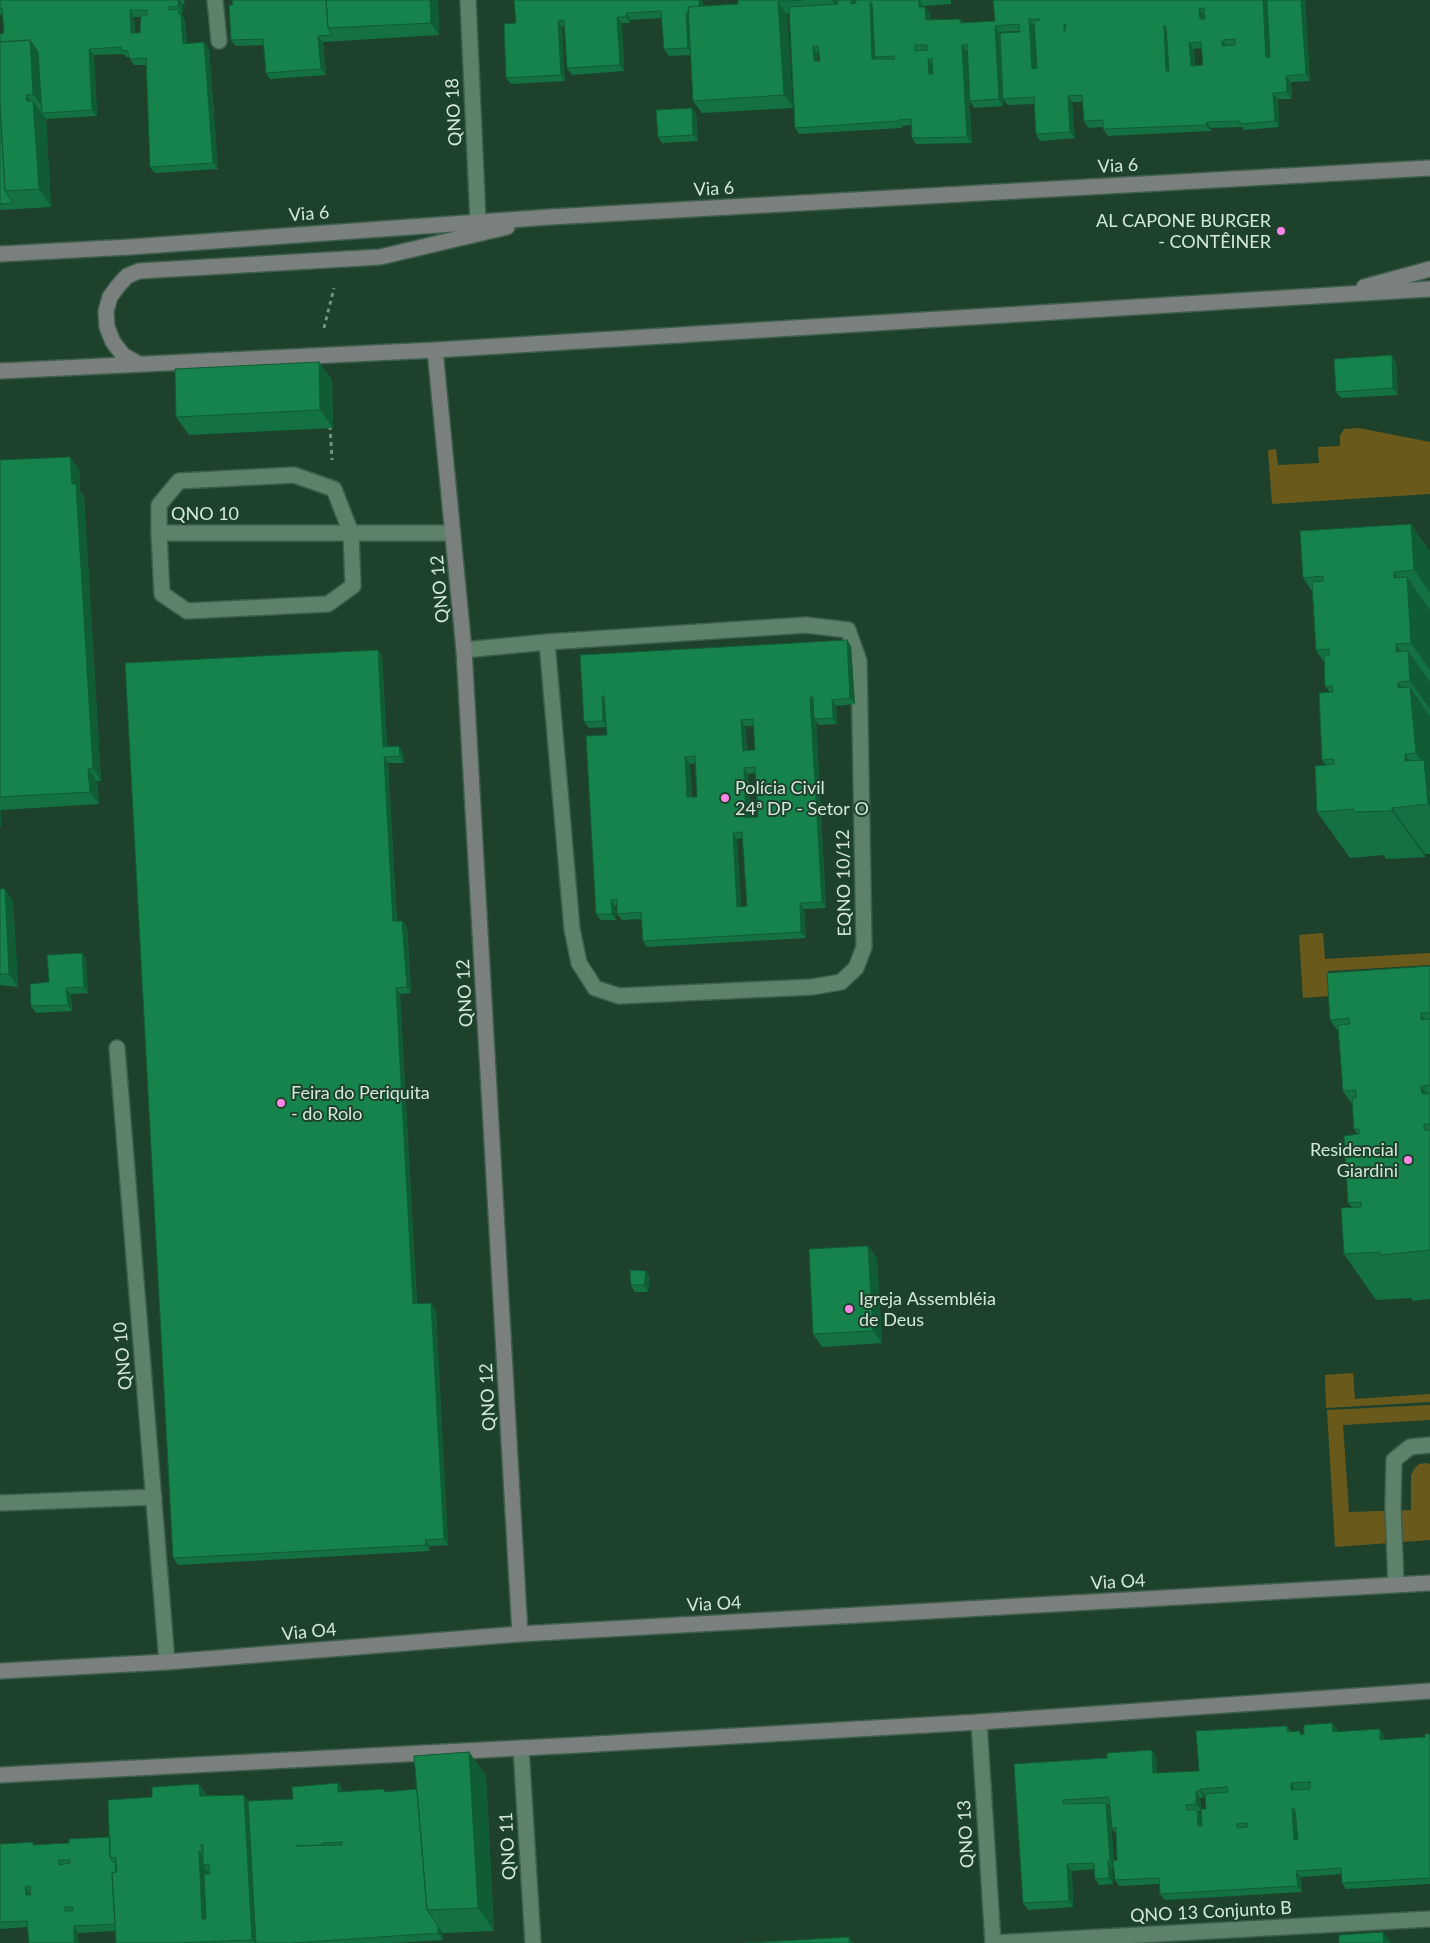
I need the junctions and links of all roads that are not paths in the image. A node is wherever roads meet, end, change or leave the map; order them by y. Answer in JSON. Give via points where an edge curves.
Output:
{"nodes":[{"id":1,"x":215,"y":0,"type":"edge"},
{"id":2,"x":468,"y":0,"type":"edge"},
{"id":3,"x":219,"y":41,"type":"dead end"},
{"id":4,"x":1430,"y":168,"type":"edge"},
{"id":5,"x":550,"y":217,"type":"junction"},
{"id":6,"x":478,"y":222,"type":"junction"},
{"id":7,"x":0,"y":254,"type":"edge"},
{"id":8,"x":1430,"y":269,"type":"edge"},
{"id":9,"x":1430,"y":289,"type":"edge"},
{"id":10,"x":1333,"y":295,"type":"junction"},
{"id":11,"x":436,"y":350,"type":"junction"},
{"id":12,"x":138,"y":363,"type":"junction"},
{"id":13,"x":0,"y":371,"type":"edge"},
{"id":14,"x":159,"y":533,"type":"junction"},
{"id":15,"x":351,"y":533,"type":"junction"},
{"id":16,"x":453,"y":533,"type":"junction"},
{"id":17,"x":547,"y":642,"type":"junction"},
{"id":18,"x":464,"y":650,"type":"junction"},
{"id":19,"x":117,"y":1048,"type":"dead end"},
{"id":20,"x":1430,"y":1445,"type":"edge"},
{"id":21,"x":154,"y":1497,"type":"junction"},
{"id":22,"x":0,"y":1503,"type":"edge"},
{"id":23,"x":1430,"y":1583,"type":"edge"},
{"id":24,"x":1396,"y":1585,"type":"junction"},
{"id":25,"x":520,"y":1634,"type":"junction"},
{"id":26,"x":167,"y":1662,"type":"junction"},
{"id":27,"x":0,"y":1670,"type":"edge"},
{"id":28,"x":1430,"y":1691,"type":"edge"},
{"id":29,"x":979,"y":1722,"type":"junction"},
{"id":30,"x":521,"y":1748,"type":"junction"},
{"id":31,"x":0,"y":1775,"type":"edge"},
{"id":32,"x":1430,"y":1919,"type":"edge"},
{"id":33,"x":533,"y":1943,"type":"edge"},
{"id":34,"x":993,"y":1943,"type":"edge"}],
"edges":[{"from":1,"to":3,"type":"street"},
{"from":2,"to":6,"type":"street","name":"QNO 18"},
{"from":4,"to":5,"type":"main road","name":"Via 6"},
{"from":5,"to":6,"type":"main road","name":"Via 6"},
{"from":5,"to":12,"type":"main road","via":[[380,257],[139,270],[118,286],[106,311],[107,327],[113,342],[124,355]]},
{"from":6,"to":7,"type":"main road","name":"Via 6"},
{"from":8,"to":10,"type":"main road"},
{"from":9,"to":10,"type":"main road"},
{"from":10,"to":11,"type":"main road"},
{"from":11,"to":12,"type":"main road"},
{"from":11,"to":16,"type":"main road","name":"QNO 12"},
{"from":12,"to":13,"type":"main road"},
{"from":14,"to":15,"type":"street","name":"QNO 10"},
{"from":14,"to":15,"type":"street","via":[[159,505],[179,481],[294,475],[334,490]]},
{"from":14,"to":15,"type":"street","name":"QNO 10","via":[[162,594],[187,611],[328,604],[353,586]]},
{"from":15,"to":16,"type":"street","name":"QNO 10"},
{"from":16,"to":18,"type":"main road","name":"QNO 12"},
{"from":17,"to":17,"type":"street","name":"EQNO 10/12","via":[[572,929],[579,963],[595,988],[619,996],[812,987],[841,982],[856,968],[864,947],[859,661],[848,630],[806,625]]},
{"from":17,"to":18,"type":"street"},
{"from":18,"to":25,"type":"main road","name":"QNO 12"},
{"from":19,"to":21,"type":"street","name":"QNO 10"},
{"from":20,"to":24,"type":"street","via":[[1410,1447],[1394,1460]]},
{"from":21,"to":22,"type":"street"},
{"from":21,"to":26,"type":"street","name":"QNO 10"},
{"from":23,"to":24,"type":"main road","name":"Via O4"},
{"from":24,"to":25,"type":"main road","name":"Via O4"},
{"from":25,"to":26,"type":"main road","name":"Via O4"},
{"from":26,"to":27,"type":"main road","name":"Via O4"},
{"from":28,"to":29,"type":"main road"},
{"from":29,"to":30,"type":"main road"},
{"from":29,"to":34,"type":"street","name":"QNO 13"},
{"from":30,"to":31,"type":"main road"},
{"from":30,"to":33,"type":"street","name":"QNO 11"},
{"from":32,"to":34,"type":"street","name":"QNO 13 Conjunto B"}]}
